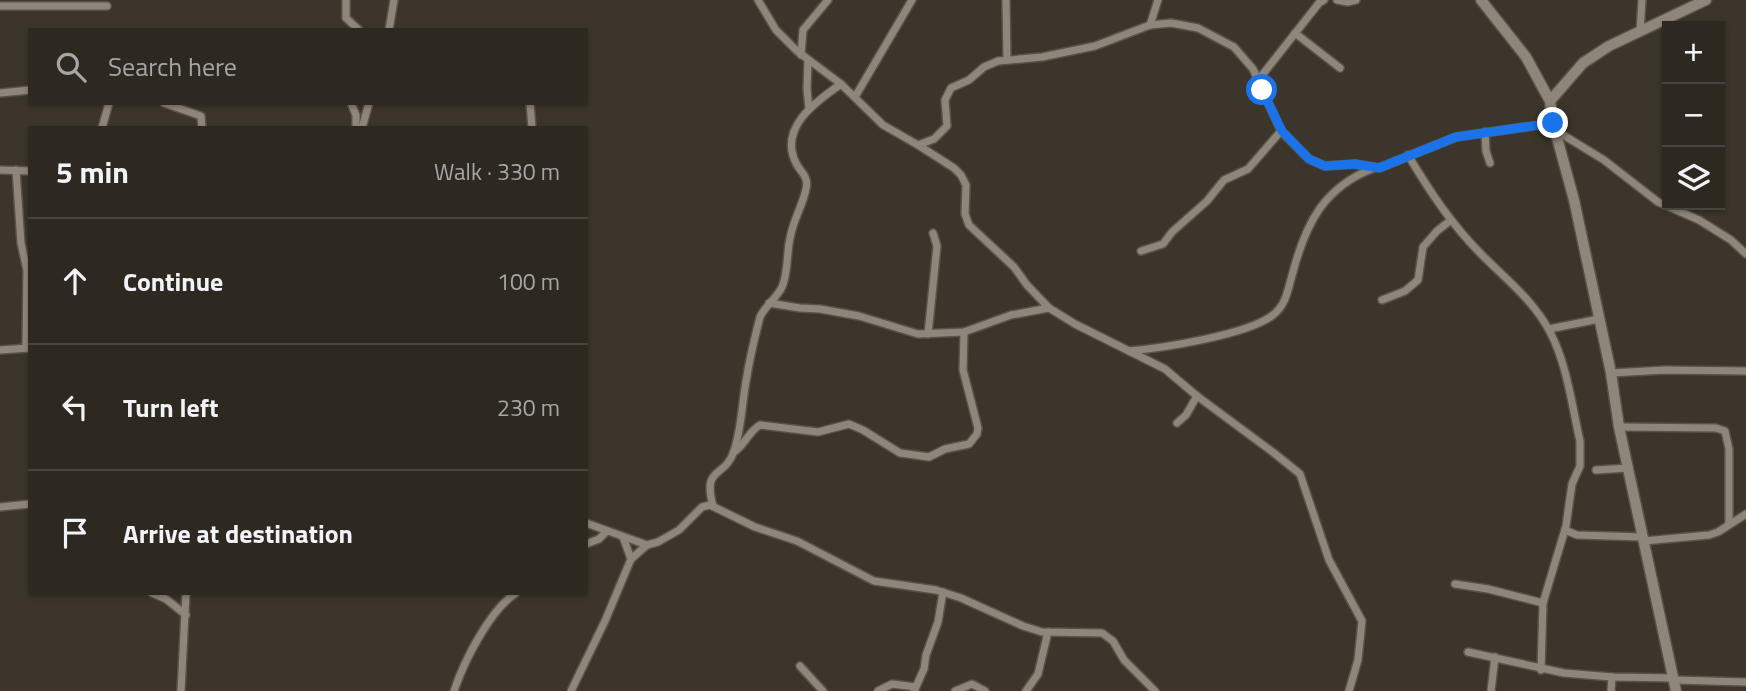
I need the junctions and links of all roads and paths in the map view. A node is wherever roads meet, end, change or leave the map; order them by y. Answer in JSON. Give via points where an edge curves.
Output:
{"nodes":[{"id":1,"x":346,"y":0,"type":"edge"},
{"id":2,"x":394,"y":0,"type":"edge"},
{"id":3,"x":758,"y":0,"type":"edge"},
{"id":4,"x":828,"y":0,"type":"edge"},
{"id":5,"x":912,"y":0,"type":"edge"},
{"id":6,"x":1006,"y":0,"type":"edge"},
{"id":7,"x":1158,"y":0,"type":"edge"},
{"id":8,"x":1324,"y":0,"type":"edge"},
{"id":9,"x":1337,"y":0,"type":"edge"},
{"id":10,"x":1356,"y":0,"type":"edge"},
{"id":11,"x":1642,"y":0,"type":"edge"},
{"id":12,"x":1706,"y":0,"type":"edge"},
{"id":13,"x":1482,"y":1,"type":"edge"},
{"id":14,"x":0,"y":6,"type":"edge"},
{"id":15,"x":107,"y":6,"type":"dead end"},
{"id":16,"x":1150,"y":25,"type":"junction"},
{"id":17,"x":357,"y":28,"type":"edge"},
{"id":18,"x":389,"y":28,"type":"edge"},
{"id":19,"x":1640,"y":32,"type":"junction"},
{"id":20,"x":1295,"y":33,"type":"junction"},
{"id":21,"x":805,"y":57,"type":"junction"},
{"id":22,"x":1007,"y":60,"type":"junction"},
{"id":23,"x":1340,"y":68,"type":"dead end"},
{"id":24,"x":1259,"y":79,"type":"junction"},
{"id":25,"x":841,"y":84,"type":"junction"},
{"id":26,"x":28,"y":90,"type":"edge"},
{"id":27,"x":0,"y":93,"type":"edge"},
{"id":28,"x":855,"y":97,"type":"junction"},
{"id":29,"x":1550,"y":101,"type":"junction"},
{"id":30,"x":108,"y":105,"type":"edge"},
{"id":31,"x":170,"y":105,"type":"edge"},
{"id":32,"x":352,"y":105,"type":"edge"},
{"id":33,"x":368,"y":105,"type":"edge"},
{"id":34,"x":530,"y":105,"type":"edge"},
{"id":35,"x":809,"y":108,"type":"junction"},
{"id":36,"x":103,"y":126,"type":"edge"},
{"id":37,"x":202,"y":126,"type":"edge"},
{"id":38,"x":356,"y":126,"type":"edge"},
{"id":39,"x":363,"y":126,"type":"edge"},
{"id":40,"x":532,"y":126,"type":"edge"},
{"id":41,"x":1554,"y":127,"type":"junction"},
{"id":42,"x":1282,"y":131,"type":"junction"},
{"id":43,"x":1485,"y":132,"type":"junction"},
{"id":44,"x":918,"y":145,"type":"junction"},
{"id":45,"x":1408,"y":155,"type":"junction"},
{"id":46,"x":1490,"y":163,"type":"dead end"},
{"id":47,"x":1374,"y":168,"type":"junction"},
{"id":48,"x":0,"y":170,"type":"edge"},
{"id":49,"x":16,"y":170,"type":"junction"},
{"id":50,"x":28,"y":171,"type":"edge"},
{"id":51,"x":1451,"y":220,"type":"junction"},
{"id":52,"x":933,"y":233,"type":"dead end"},
{"id":53,"x":1141,"y":251,"type":"dead end"},
{"id":54,"x":1746,"y":254,"type":"edge"},
{"id":55,"x":28,"y":270,"type":"edge"},
{"id":56,"x":1382,"y":300,"type":"dead end"},
{"id":57,"x":769,"y":303,"type":"junction"},
{"id":58,"x":1049,"y":308,"type":"junction"},
{"id":59,"x":1599,"y":320,"type":"junction"},
{"id":60,"x":1549,"y":329,"type":"junction"},
{"id":61,"x":964,"y":332,"type":"junction"},
{"id":62,"x":928,"y":334,"type":"junction"},
{"id":63,"x":28,"y":348,"type":"edge"},
{"id":64,"x":0,"y":350,"type":"edge"},
{"id":65,"x":1128,"y":351,"type":"junction"},
{"id":66,"x":1746,"y":371,"type":"edge"},
{"id":67,"x":1611,"y":373,"type":"junction"},
{"id":68,"x":1196,"y":396,"type":"junction"},
{"id":69,"x":1177,"y":423,"type":"dead end"},
{"id":70,"x":1619,"y":427,"type":"junction"},
{"id":71,"x":734,"y":452,"type":"junction"},
{"id":72,"x":1629,"y":468,"type":"junction"},
{"id":73,"x":1596,"y":470,"type":"dead end"},
{"id":74,"x":28,"y":505,"type":"edge"},
{"id":75,"x":713,"y":506,"type":"junction"},
{"id":76,"x":0,"y":507,"type":"edge"},
{"id":77,"x":1746,"y":514,"type":"edge"},
{"id":78,"x":1729,"y":523,"type":"junction"},
{"id":79,"x":588,"y":524,"type":"edge"},
{"id":80,"x":1565,"y":530,"type":"junction"},
{"id":81,"x":607,"y":531,"type":"junction"},
{"id":82,"x":623,"y":536,"type":"junction"},
{"id":83,"x":1643,"y":539,"type":"junction"},
{"id":84,"x":588,"y":543,"type":"edge"},
{"id":85,"x":647,"y":545,"type":"junction"},
{"id":86,"x":631,"y":559,"type":"junction"},
{"id":87,"x":1455,"y":584,"type":"dead end"},
{"id":88,"x":943,"y":592,"type":"junction"},
{"id":89,"x":157,"y":595,"type":"edge"},
{"id":90,"x":186,"y":595,"type":"edge"},
{"id":91,"x":514,"y":595,"type":"edge"},
{"id":92,"x":1543,"y":603,"type":"junction"},
{"id":93,"x":186,"y":615,"type":"junction"},
{"id":94,"x":1048,"y":632,"type":"junction"},
{"id":95,"x":1468,"y":652,"type":"dead end"},
{"id":96,"x":1495,"y":657,"type":"junction"},
{"id":97,"x":800,"y":666,"type":"dead end"},
{"id":98,"x":1541,"y":670,"type":"junction"},
{"id":99,"x":1612,"y":677,"type":"junction"},
{"id":100,"x":1674,"y":679,"type":"junction"},
{"id":101,"x":1746,"y":682,"type":"edge"},
{"id":102,"x":915,"y":689,"type":"edge"},
{"id":103,"x":181,"y":691,"type":"edge"},
{"id":104,"x":454,"y":691,"type":"edge"},
{"id":105,"x":571,"y":691,"type":"edge"},
{"id":106,"x":823,"y":691,"type":"edge"},
{"id":107,"x":878,"y":691,"type":"edge"},
{"id":108,"x":955,"y":691,"type":"edge"},
{"id":109,"x":985,"y":691,"type":"edge"},
{"id":110,"x":1026,"y":691,"type":"edge"},
{"id":111,"x":1155,"y":691,"type":"edge"},
{"id":112,"x":1349,"y":691,"type":"edge"},
{"id":113,"x":1491,"y":691,"type":"edge"},
{"id":114,"x":1611,"y":691,"type":"edge"},
{"id":115,"x":1676,"y":691,"type":"edge"}],
"edges":[{"from":1,"to":17,"type":"street","via":[[346,18]]},
{"from":2,"to":18,"type":"street"},
{"from":3,"to":21,"type":"street","via":[[776,30]]},
{"from":4,"to":21,"type":"street","via":[[803,30]]},
{"from":5,"to":28,"type":"street"},
{"from":6,"to":22,"type":"street"},
{"from":7,"to":16,"type":"street"},
{"from":8,"to":20,"type":"street"},
{"from":9,"to":10,"type":"street"},
{"from":11,"to":19,"type":"street"},
{"from":12,"to":19,"type":"street"},
{"from":13,"to":29,"type":"street","via":[[1526,57]]},
{"from":14,"to":15,"type":"street"},
{"from":16,"to":22,"type":"street","via":[[1095,46]]},
{"from":16,"to":24,"type":"street","via":[[1185,24],[1225,41],[1242,54]]},
{"from":19,"to":29,"type":"street","via":[[1583,63]]},
{"from":20,"to":23,"type":"street"},
{"from":20,"to":24,"type":"street"},
{"from":21,"to":25,"type":"street"},
{"from":21,"to":35,"type":"street"},
{"from":22,"to":44,"type":"street","via":[[989,64],[951,88],[945,100],[947,126],[934,139]]},
{"from":24,"to":42,"type":"street"},
{"from":25,"to":28,"type":"street"},
{"from":25,"to":35,"type":"street"},
{"from":26,"to":27,"type":"street"},
{"from":28,"to":44,"type":"street","via":[[883,125]]},
{"from":29,"to":41,"type":"street"},
{"from":30,"to":36,"type":"street"},
{"from":31,"to":37,"type":"street","via":[[201,116]]},
{"from":32,"to":38,"type":"street"},
{"from":33,"to":39,"type":"street"},
{"from":34,"to":40,"type":"street"},
{"from":35,"to":57,"type":"street","via":[[792,138],[794,158],[807,188],[792,230],[781,289]]},
{"from":41,"to":43,"type":"street"},
{"from":41,"to":54,"type":"street","via":[[1667,208],[1699,220]]},
{"from":41,"to":59,"type":"street"},
{"from":42,"to":47,"type":"street","via":[[1318,164]]},
{"from":42,"to":53,"type":"street","via":[[1248,169],[1224,180],[1163,244]]},
{"from":43,"to":45,"type":"street","via":[[1456,137]]},
{"from":43,"to":46,"type":"street"},
{"from":44,"to":58,"type":"street","via":[[961,175],[970,225]]},
{"from":45,"to":47,"type":"street"},
{"from":45,"to":51,"type":"street"},
{"from":47,"to":65,"type":"street","via":[[1342,183],[1326,200],[1305,234],[1286,298],[1272,316],[1241,330]]},
{"from":48,"to":49,"type":"street"},
{"from":49,"to":50,"type":"street"},
{"from":49,"to":55,"type":"street","via":[[21,243]]},
{"from":51,"to":56,"type":"street","via":[[1423,247],[1418,280]]},
{"from":51,"to":60,"type":"street","via":[[1516,287]]},
{"from":52,"to":62,"type":"street","via":[[937,246]]},
{"from":55,"to":63,"type":"street"},
{"from":57,"to":62,"type":"street","via":[[859,316]]},
{"from":57,"to":71,"type":"street","via":[[760,317]]},
{"from":58,"to":61,"type":"street","via":[[1011,314]]},
{"from":58,"to":65,"type":"street"},
{"from":59,"to":60,"type":"street"},
{"from":59,"to":67,"type":"street"},
{"from":60,"to":80,"type":"street","via":[[1581,454]]},
{"from":61,"to":62,"type":"street"},
{"from":61,"to":71,"type":"street","via":[[963,370],[978,428],[970,444],[929,457],[900,453],[849,424],[818,432],[760,425]]},
{"from":63,"to":64,"type":"street"},
{"from":65,"to":68,"type":"street","via":[[1165,369]]},
{"from":66,"to":67,"type":"street"},
{"from":67,"to":70,"type":"street"},
{"from":68,"to":69,"type":"street"},
{"from":68,"to":112,"type":"street","via":[[1300,474],[1329,560],[1362,621]]},
{"from":70,"to":72,"type":"street"},
{"from":70,"to":78,"type":"street","via":[[1725,431]]},
{"from":71,"to":75,"type":"street","via":[[713,473],[709,489]]},
{"from":72,"to":73,"type":"street"},
{"from":72,"to":83,"type":"street"},
{"from":74,"to":76,"type":"street"},
{"from":75,"to":85,"type":"street","via":[[704,506],[679,530]]},
{"from":75,"to":88,"type":"street","via":[[807,546],[865,578]]},
{"from":77,"to":78,"type":"street"},
{"from":78,"to":83,"type":"street","via":[[1709,535]]},
{"from":79,"to":81,"type":"street"},
{"from":80,"to":83,"type":"street","via":[[1577,535]]},
{"from":80,"to":92,"type":"street"},
{"from":81,"to":82,"type":"street"},
{"from":81,"to":84,"type":"street"},
{"from":82,"to":85,"type":"street"},
{"from":82,"to":86,"type":"street"},
{"from":83,"to":100,"type":"street"},
{"from":85,"to":86,"type":"street"},
{"from":86,"to":105,"type":"street"},
{"from":87,"to":92,"type":"street"},
{"from":88,"to":94,"type":"street"},
{"from":88,"to":102,"type":"street","via":[[938,622]]},
{"from":89,"to":93,"type":"street"},
{"from":90,"to":93,"type":"street"},
{"from":91,"to":104,"type":"street","via":[[484,630]]},
{"from":92,"to":98,"type":"street"},
{"from":93,"to":103,"type":"street"},
{"from":94,"to":110,"type":"street","via":[[1038,674]]},
{"from":94,"to":111,"type":"street","via":[[1102,634]]},
{"from":95,"to":96,"type":"street"},
{"from":96,"to":98,"type":"street"},
{"from":96,"to":113,"type":"street"},
{"from":97,"to":106,"type":"street"},
{"from":98,"to":99,"type":"street"},
{"from":99,"to":100,"type":"street"},
{"from":99,"to":114,"type":"street"},
{"from":100,"to":101,"type":"street"},
{"from":100,"to":115,"type":"street"},
{"from":102,"to":107,"type":"street","via":[[892,684]]},
{"from":108,"to":109,"type":"street","via":[[972,684]]}]}
